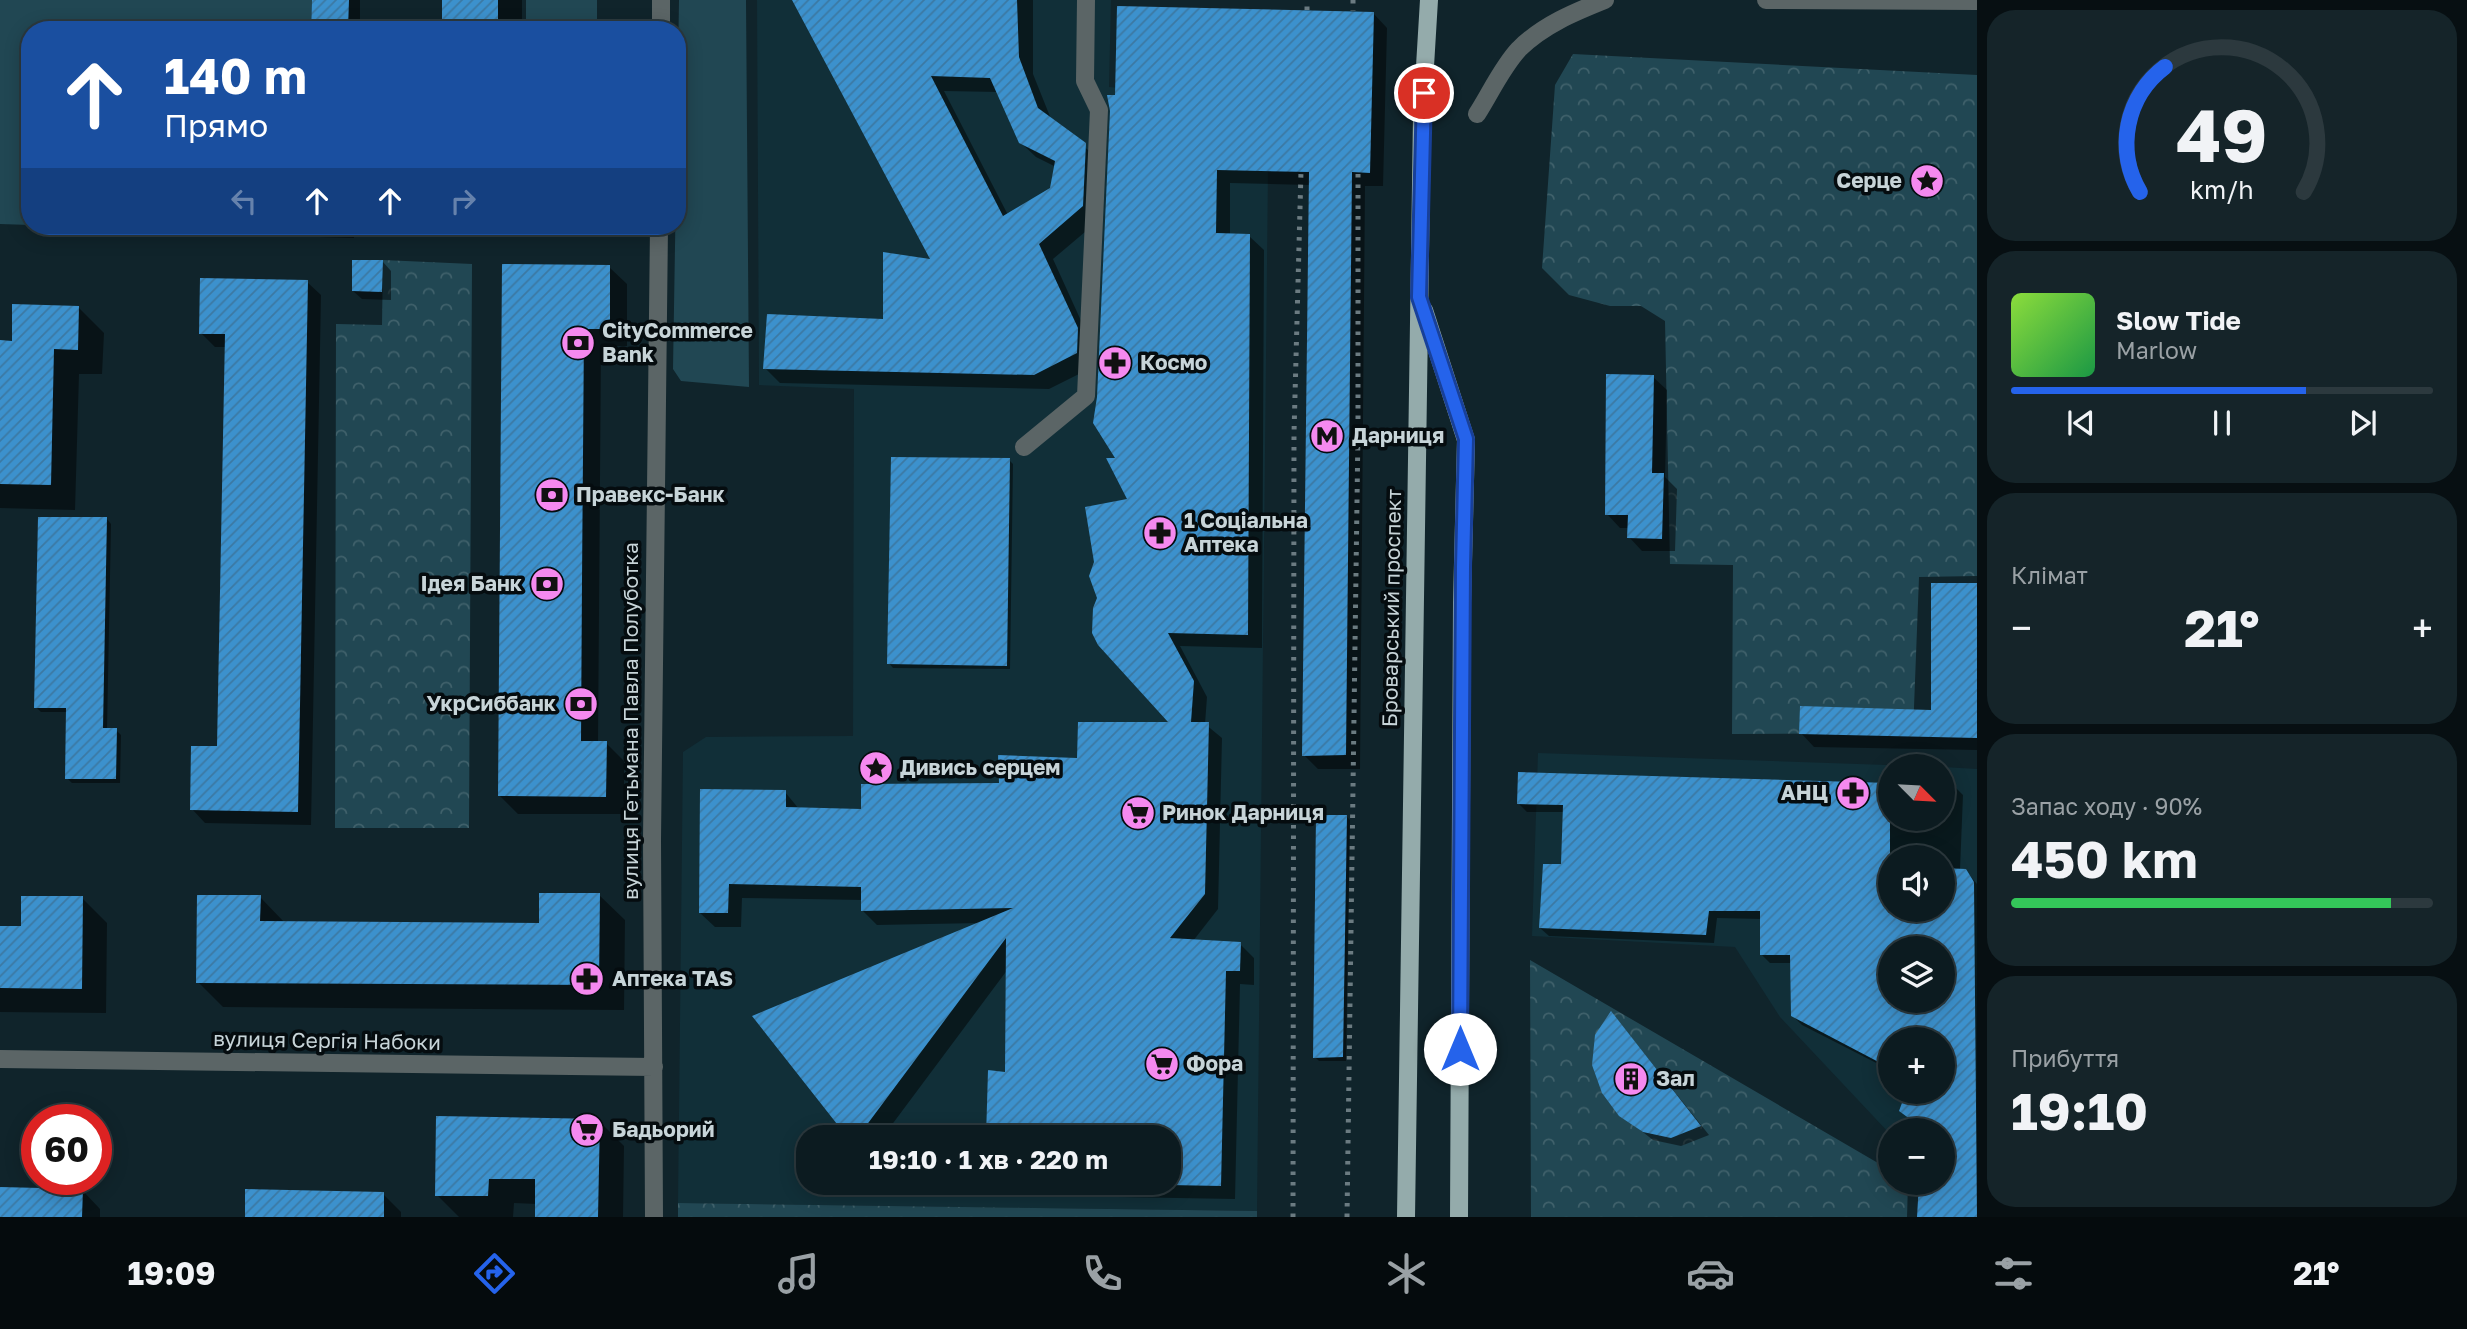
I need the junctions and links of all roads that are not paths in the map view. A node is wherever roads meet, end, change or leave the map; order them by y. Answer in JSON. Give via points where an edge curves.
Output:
{"nodes":[{"id":1,"x":661,"y":0,"type":"edge"},
{"id":2,"x":1086,"y":0,"type":"edge"},
{"id":3,"x":1429,"y":0,"type":"edge"},
{"id":4,"x":1605,"y":0,"type":"edge"},
{"id":5,"x":1766,"y":0,"type":"edge"},
{"id":6,"x":1977,"y":1,"type":"edge"},
{"id":7,"x":661,"y":21,"type":"edge"},
{"id":8,"x":1477,"y":114,"type":"dead end"},
{"id":9,"x":659,"y":235,"type":"edge"},
{"id":10,"x":1419,"y":297,"type":"junction"},
{"id":11,"x":1024,"y":447,"type":"dead end"},
{"id":12,"x":0,"y":1059,"type":"edge"},
{"id":13,"x":654,"y":1067,"type":"junction"},
{"id":14,"x":654,"y":1217,"type":"edge"},
{"id":15,"x":1406,"y":1217,"type":"edge"},
{"id":16,"x":1459,"y":1217,"type":"edge"}],
"edges":[{"from":1,"to":7,"type":"street"},
{"from":2,"to":11,"type":"street","via":[[1085,81],[1099,110],[1086,396]]},
{"from":3,"to":10,"type":"main road","name":"Броварський проспект"},
{"from":4,"to":8,"type":"street","via":[[1538,33],[1518,51]]},
{"from":5,"to":6,"type":"street"},
{"from":9,"to":13,"type":"street","name":"вулиця Гетьмана Павла Полуботка"},
{"from":10,"to":15,"type":"main road","name":"Броварський проспект"},
{"from":10,"to":16,"type":"main road","via":[[1466,439]]},
{"from":12,"to":13,"type":"street","name":"вулиця Сергія Набоки"},
{"from":13,"to":14,"type":"street","name":"вулиця Гетьмана Павла Полуботка"}]}
